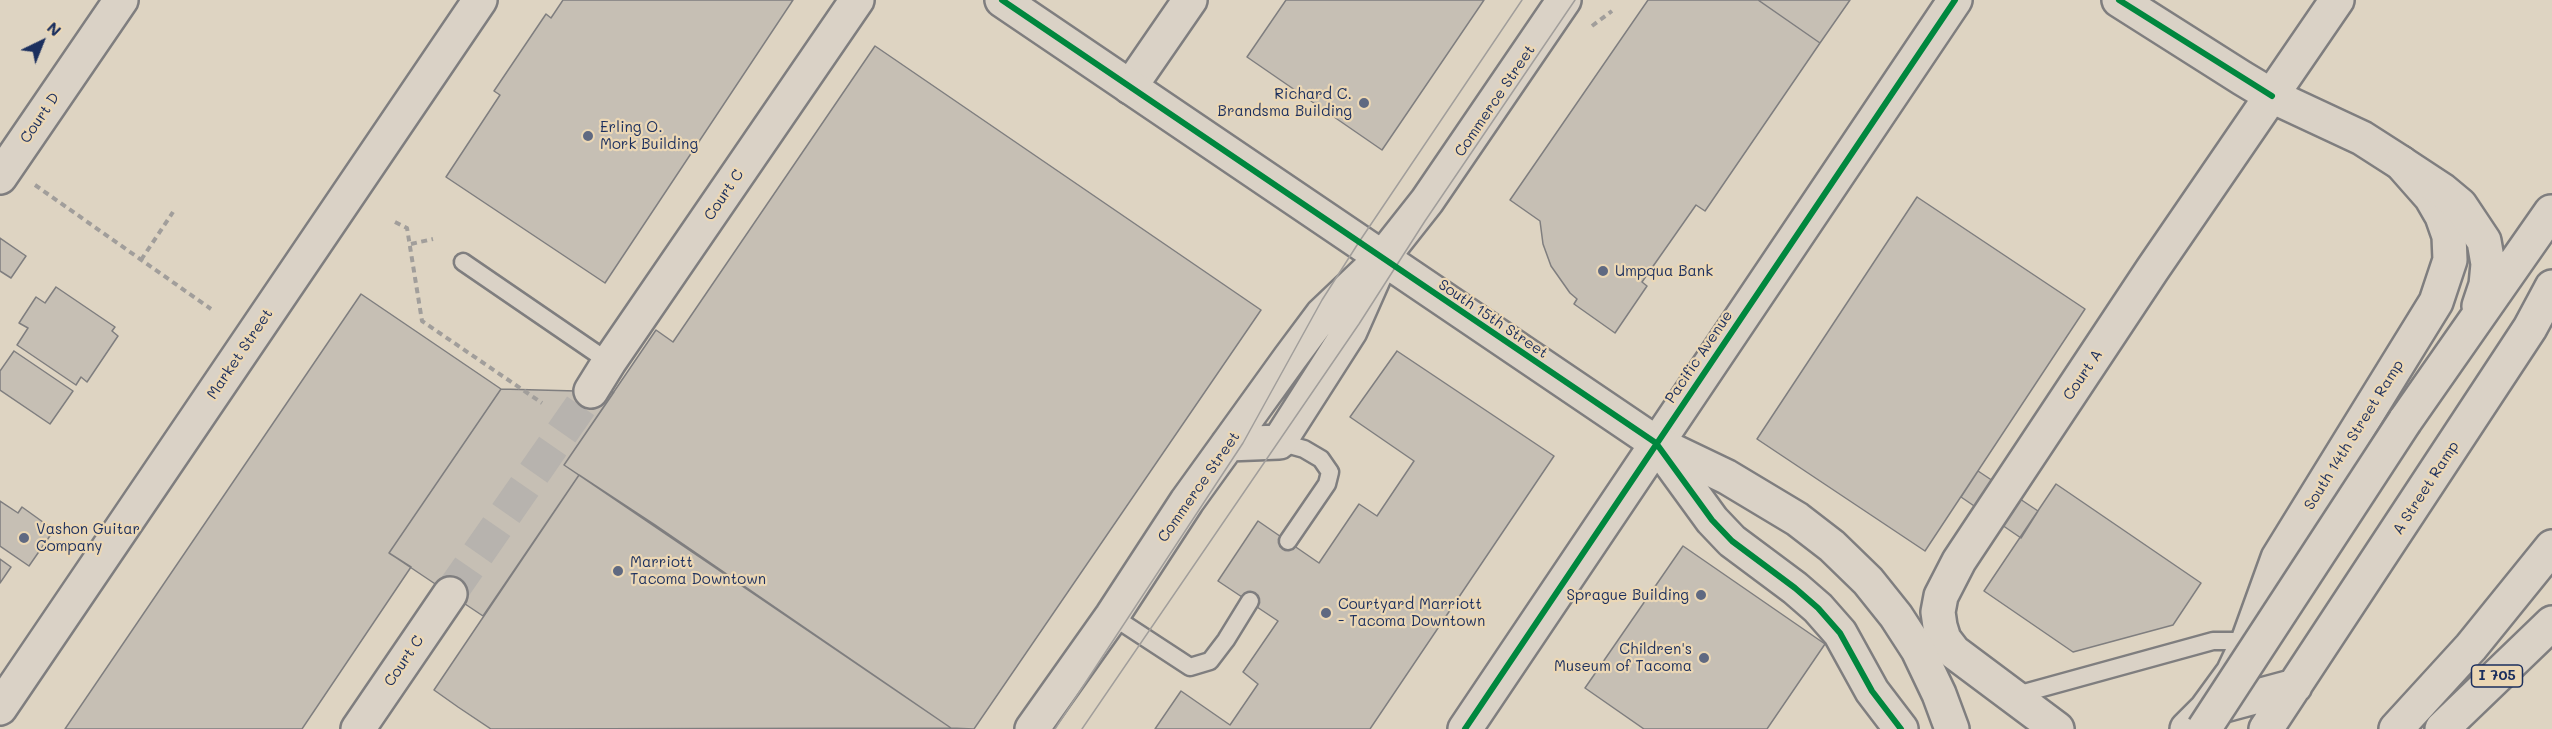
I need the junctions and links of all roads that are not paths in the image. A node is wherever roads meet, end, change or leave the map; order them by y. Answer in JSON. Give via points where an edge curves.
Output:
{"nodes":[{"id":1,"x":121,"y":0,"type":"edge"},
{"id":2,"x":857,"y":0,"type":"edge"},
{"id":3,"x":1002,"y":0,"type":"edge"},
{"id":4,"x":1190,"y":0,"type":"edge"},
{"id":5,"x":1564,"y":0,"type":"edge"},
{"id":6,"x":1955,"y":0,"type":"edge"},
{"id":7,"x":2119,"y":0,"type":"edge"},
{"id":8,"x":2337,"y":0,"type":"edge"},
{"id":9,"x":470,"y":3,"type":"edge"},
{"id":10,"x":1130,"y":87,"type":"junction"},
{"id":11,"x":2272,"y":96,"type":"junction"},
{"id":12,"x":2401,"y":163,"type":"junction"},
{"id":13,"x":15,"y":179,"type":"edge"},
{"id":14,"x":2551,"y":210,"type":"edge"},
{"id":15,"x":1383,"y":258,"type":"junction"},
{"id":16,"x":463,"y":262,"type":"dead end"},
{"id":17,"x":2552,"y":286,"type":"edge"},
{"id":18,"x":2474,"y":322,"type":"junction"},
{"id":19,"x":609,"y":362,"type":"junction"},
{"id":20,"x":591,"y":391,"type":"tunnel mouth"},
{"id":21,"x":1279,"y":442,"type":"junction"},
{"id":22,"x":1656,"y":443,"type":"junction"},
{"id":23,"x":1228,"y":444,"type":"junction"},
{"id":24,"x":1288,"y":542,"type":"dead end"},
{"id":25,"x":2552,"y":547,"type":"edge"},
{"id":26,"x":450,"y":594,"type":"tunnel mouth"},
{"id":27,"x":1250,"y":601,"type":"dead end"},
{"id":28,"x":1112,"y":616,"type":"junction"},
{"id":29,"x":2552,"y":623,"type":"edge"},
{"id":30,"x":2248,"y":640,"type":"junction"},
{"id":31,"x":2295,"y":686,"type":"junction"},
{"id":32,"x":2013,"y":696,"type":"junction"},
{"id":33,"x":0,"y":708,"type":"edge"},
{"id":34,"x":2200,"y":724,"type":"edge"},
{"id":35,"x":358,"y":729,"type":"edge"},
{"id":36,"x":1032,"y":729,"type":"edge"},
{"id":37,"x":1465,"y":729,"type":"edge"},
{"id":38,"x":1901,"y":729,"type":"edge"},
{"id":39,"x":1952,"y":729,"type":"edge"},
{"id":40,"x":2057,"y":729,"type":"edge"},
{"id":41,"x":2266,"y":729,"type":"edge"},
{"id":42,"x":2396,"y":729,"type":"edge"},
{"id":43,"x":2442,"y":729,"type":"edge"}],
"edges":[{"from":1,"to":13,"type":"main road","name":"Court D"},
{"from":2,"to":19,"type":"main road","name":"Court C"},
{"from":3,"to":10,"type":"main road","name":"South 15th Street"},
{"from":4,"to":10,"type":"main road"},
{"from":5,"to":15,"type":"main road","name":"Commerce Street","via":[[1427,201]]},
{"from":6,"to":22,"type":"main road","name":"Pacific Avenue"},
{"from":7,"to":11,"type":"main road"},
{"from":8,"to":11,"type":"main road","name":"Court A"},
{"from":9,"to":33,"type":"main road","name":"Market Street"},
{"from":10,"to":15,"type":"main road","name":"South 15th Street"},
{"from":11,"to":12,"type":"main road","via":[[2335,124]]},
{"from":11,"to":32,"type":"main road","name":"Court A","via":[[1959,561],[1941,596],[1938,612],[1944,639],[1954,652]]},
{"from":12,"to":18,"type":"main road","via":[[2460,205],[2484,241],[2486,285]]},
{"from":12,"to":30,"type":"main road","name":"South 14th Street Ramp","via":[[2418,180],[2442,216],[2449,236],[2450,260],[2444,281],[2423,325],[2278,558]]},
{"from":14,"to":18,"type":"main road"},
{"from":15,"to":21,"type":"main road","name":"Commerce Street","via":[[1350,332]]},
{"from":15,"to":22,"type":"main road","name":"South 15th Street"},
{"from":15,"to":23,"type":"main road","name":"Commerce Street","via":[[1322,315]]},
{"from":16,"to":19,"type":"lane"},
{"from":17,"to":31,"type":"main road","name":"A Street Ramp","via":[[2530,328]]},
{"from":18,"to":34,"type":"main road","bridge":true},
{"from":19,"to":20,"type":"main road","name":"Court C"},
{"from":21,"to":23,"type":"main road"},
{"from":21,"to":24,"type":"lane","via":[[1321,459],[1330,472],[1327,484]]},
{"from":22,"to":37,"type":"main road","name":"Pacific Avenue"},
{"from":22,"to":38,"type":"main road","name":"South 15th Street","via":[[1732,541],[1795,588],[1833,624],[1872,691]]},
{"from":22,"to":39,"type":"main road","via":[[1727,477],[1797,519],[1868,581],[1918,650]]},
{"from":23,"to":28,"type":"main road","name":"Commerce Street"},
{"from":25,"to":42,"type":"main road","via":[[2471,647]]},
{"from":26,"to":35,"type":"main road","name":"Court C"},
{"from":27,"to":28,"type":"lane","via":[[1210,661],[1190,668]]},
{"from":28,"to":36,"type":"main road","name":"Commerce Street"},
{"from":29,"to":43,"type":"main road","number":"I 705"},
{"from":30,"to":32,"type":"lane","via":[[2213,641]]},
{"from":30,"to":34,"type":"main road","name":"South 14th Street Ramp","via":[[2233,673]]},
{"from":31,"to":34,"type":"main road"},
{"from":31,"to":41,"type":"main road","name":"A Street Ramp"},
{"from":32,"to":40,"type":"main road","name":"Court A"}]}
